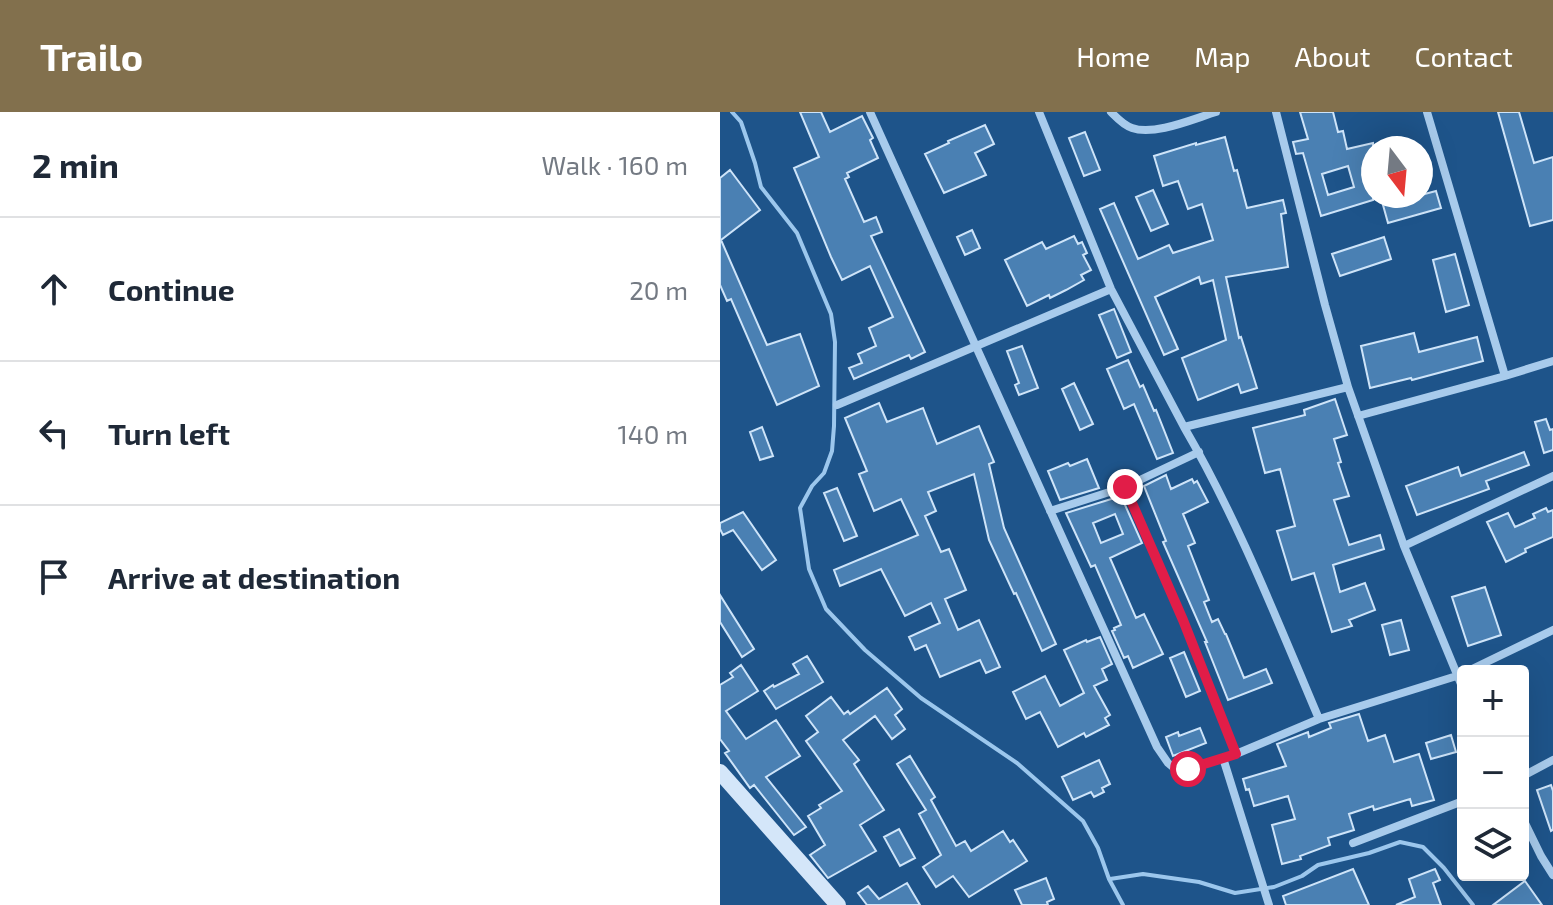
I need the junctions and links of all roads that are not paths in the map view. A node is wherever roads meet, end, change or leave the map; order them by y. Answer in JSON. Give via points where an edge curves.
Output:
{"nodes":[{"id":1,"x":870,"y":112,"type":"edge"},
{"id":2,"x":1039,"y":112,"type":"edge"},
{"id":3,"x":1111,"y":112,"type":"edge"},
{"id":4,"x":1216,"y":112,"type":"edge"},
{"id":5,"x":1276,"y":112,"type":"edge"},
{"id":6,"x":1427,"y":112,"type":"edge"},
{"id":7,"x":1111,"y":289,"type":"junction"},
{"id":8,"x":976,"y":346,"type":"junction"},
{"id":9,"x":1553,"y":361,"type":"edge"},
{"id":10,"x":1505,"y":376,"type":"junction"},
{"id":11,"x":1348,"y":387,"type":"junction"},
{"id":12,"x":837,"y":405,"type":"dead end"},
{"id":13,"x":1358,"y":416,"type":"junction"},
{"id":14,"x":1184,"y":427,"type":"junction"},
{"id":15,"x":1199,"y":452,"type":"junction"},
{"id":16,"x":1553,"y":476,"type":"edge"},
{"id":17,"x":1125,"y":487,"type":"junction"},
{"id":18,"x":1050,"y":511,"type":"junction"},
{"id":19,"x":1404,"y":546,"type":"junction"},
{"id":20,"x":1553,"y":630,"type":"edge"},
{"id":21,"x":1459,"y":665,"type":"edge"},
{"id":22,"x":1481,"y":665,"type":"edge"},
{"id":23,"x":1457,"y":676,"type":"edge"},
{"id":24,"x":1319,"y":719,"type":"junction"},
{"id":25,"x":1236,"y":754,"type":"junction"},
{"id":26,"x":1223,"y":758,"type":"junction"},
{"id":27,"x":1553,"y":760,"type":"edge"},
{"id":28,"x":720,"y":772,"type":"edge"},
{"id":29,"x":1529,"y":773,"type":"edge"},
{"id":30,"x":1457,"y":803,"type":"edge"},
{"id":31,"x":1529,"y":831,"type":"edge"},
{"id":32,"x":1353,"y":843,"type":"dead end"},
{"id":33,"x":1553,"y":875,"type":"edge"},
{"id":34,"x":838,"y":905,"type":"edge"},
{"id":35,"x":1269,"y":905,"type":"edge"}],
"edges":[{"from":1,"to":8,"type":"street"},
{"from":2,"to":7,"type":"street"},
{"from":3,"to":4,"type":"street","via":[[1135,130],[1153,130]]},
{"from":5,"to":11,"type":"street"},
{"from":6,"to":10,"type":"street"},
{"from":7,"to":8,"type":"street"},
{"from":7,"to":14,"type":"street"},
{"from":8,"to":12,"type":"street"},
{"from":8,"to":18,"type":"street"},
{"from":9,"to":10,"type":"street"},
{"from":10,"to":13,"type":"street"},
{"from":11,"to":13,"type":"street"},
{"from":11,"to":14,"type":"street"},
{"from":13,"to":19,"type":"street"},
{"from":14,"to":15,"type":"street"},
{"from":15,"to":17,"type":"street"},
{"from":15,"to":24,"type":"street","via":[[1251,557]]},
{"from":16,"to":19,"type":"street"},
{"from":17,"to":18,"type":"street"},
{"from":17,"to":25,"type":"street"},
{"from":18,"to":26,"type":"street","via":[[1162,755],[1179,770]]},
{"from":19,"to":21,"type":"street"},
{"from":20,"to":22,"type":"street"},
{"from":23,"to":24,"type":"street"},
{"from":24,"to":25,"type":"street"},
{"from":25,"to":26,"type":"street"},
{"from":26,"to":35,"type":"street"},
{"from":27,"to":29,"type":"street"},
{"from":28,"to":34,"type":"street"},
{"from":30,"to":32,"type":"street"},
{"from":31,"to":33,"type":"street"}]}
